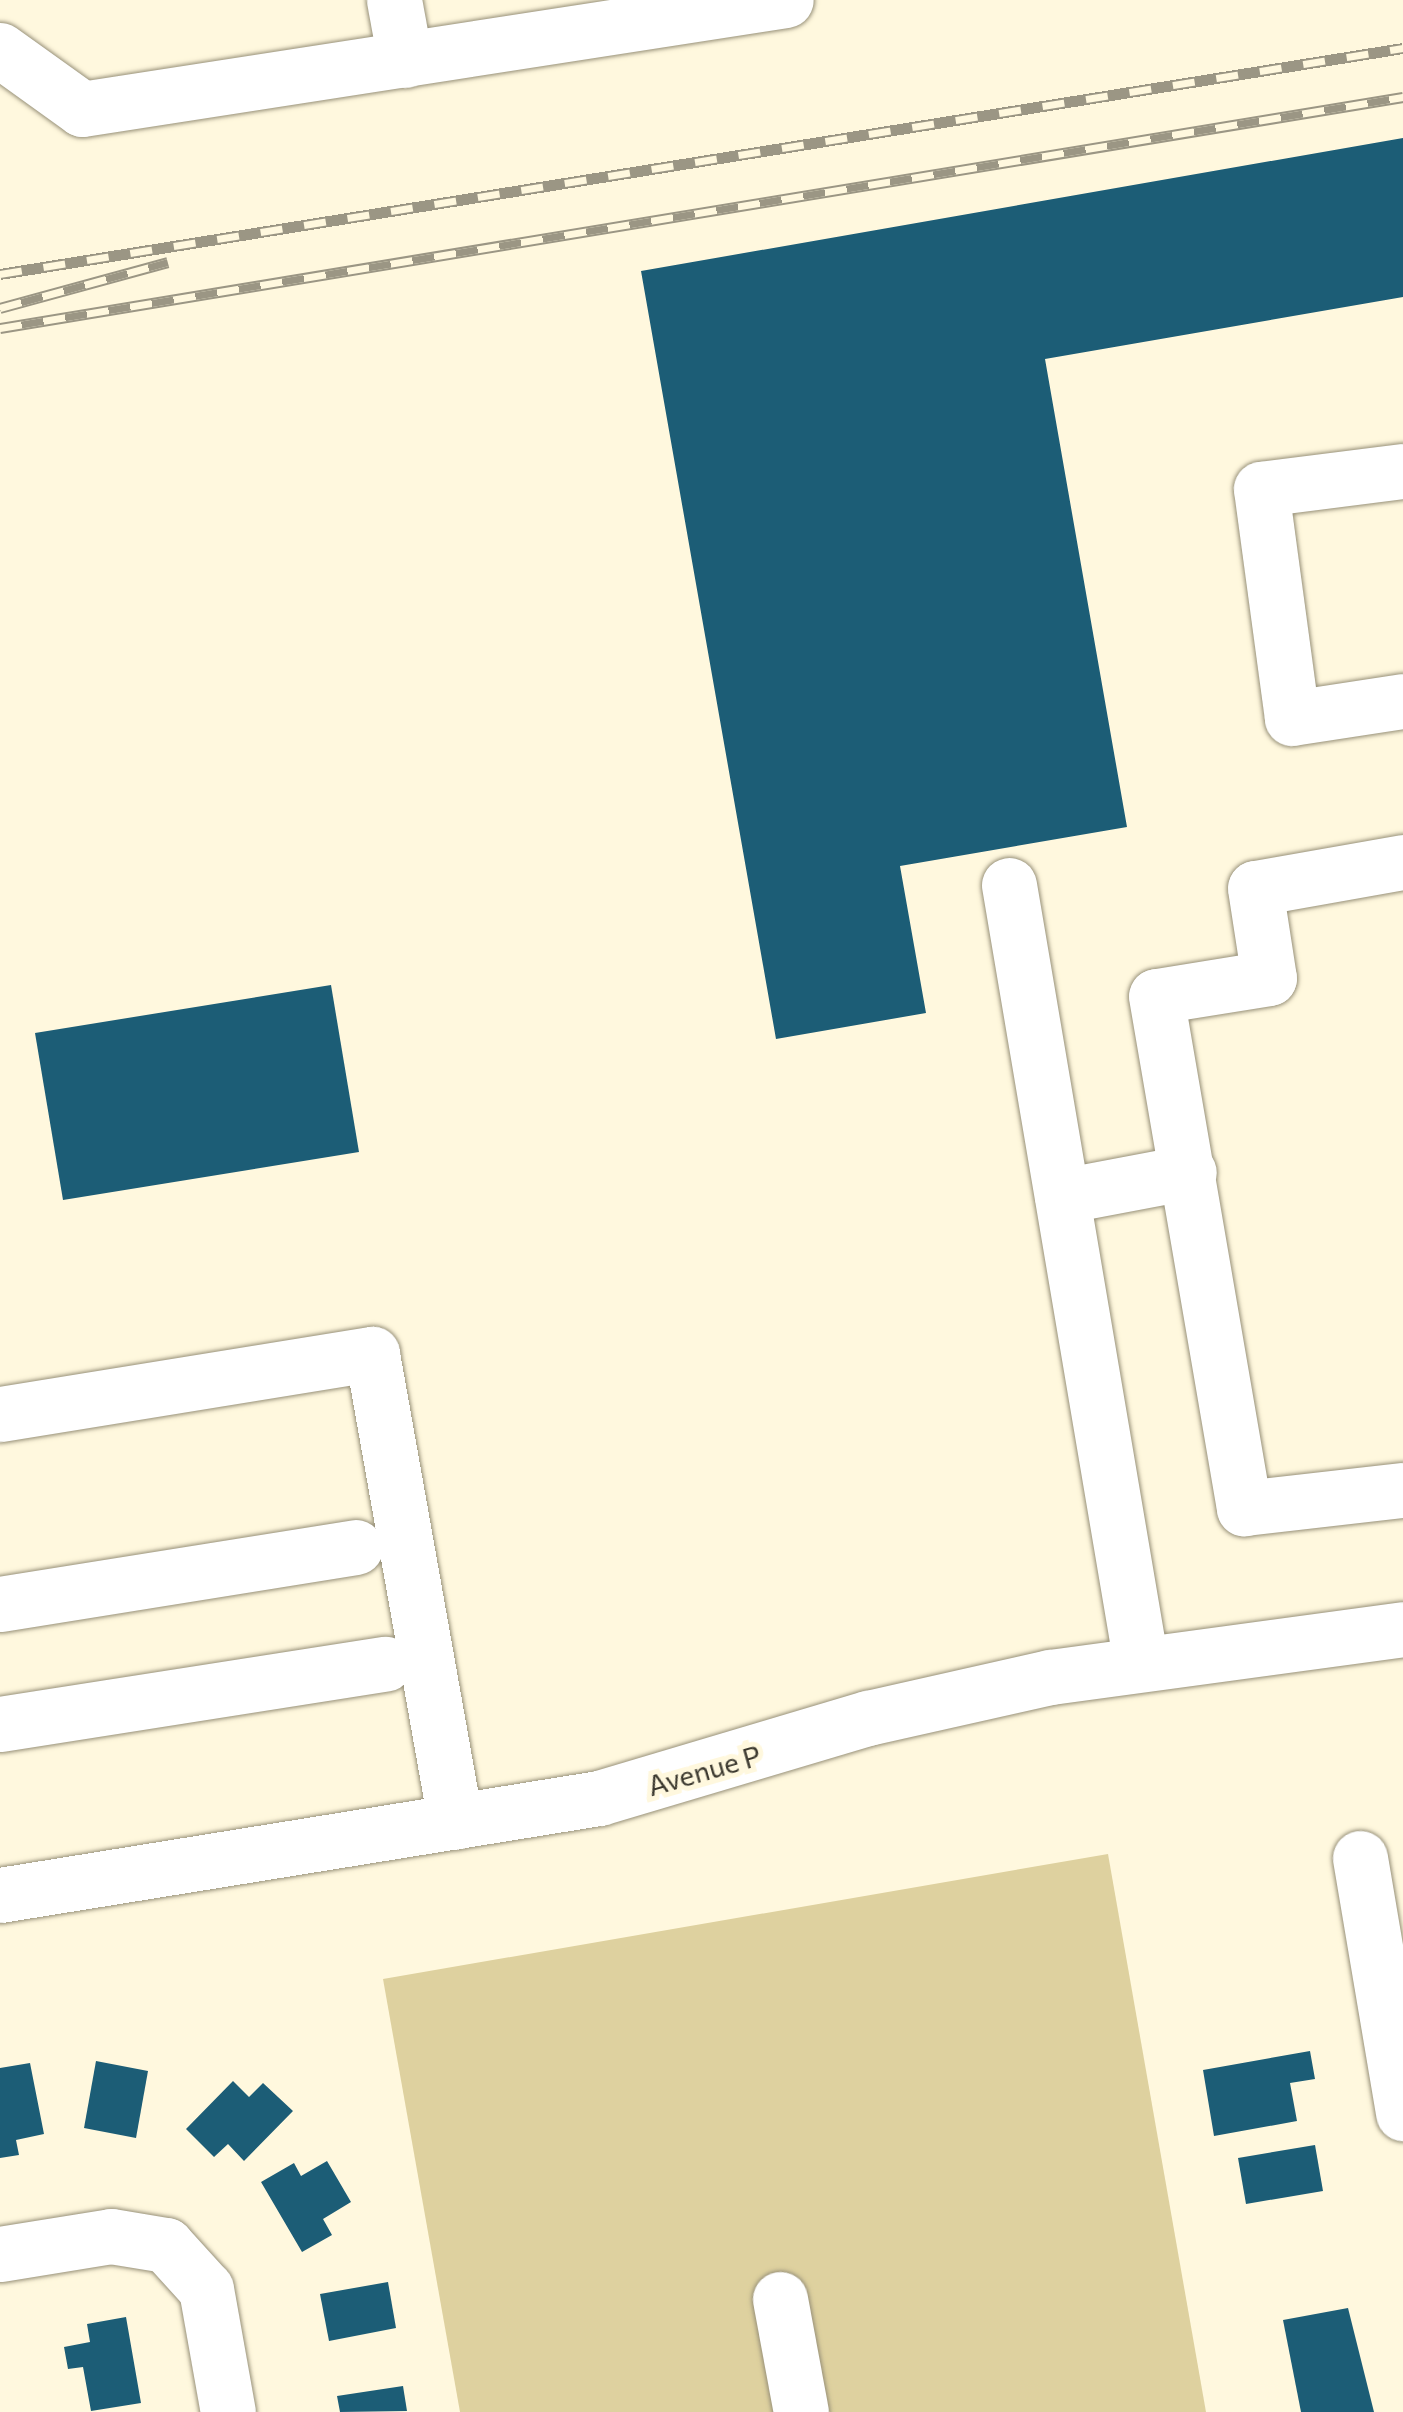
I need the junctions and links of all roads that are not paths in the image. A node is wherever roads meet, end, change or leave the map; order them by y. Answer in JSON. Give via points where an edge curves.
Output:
{"nodes":[{"id":1,"x":394,"y":0,"type":"edge"},
{"id":2,"x":786,"y":0,"type":"edge"},
{"id":3,"x":0,"y":50,"type":"edge"},
{"id":4,"x":405,"y":60,"type":"junction"},
{"id":5,"x":1403,"y":472,"type":"edge"},
{"id":6,"x":1403,"y":701,"type":"edge"},
{"id":7,"x":1403,"y":862,"type":"edge"},
{"id":8,"x":1009,"y":886,"type":"dead end"},
{"id":9,"x":1189,"y":1172,"type":"junction"},
{"id":10,"x":1062,"y":1196,"type":"junction"},
{"id":11,"x":0,"y":1414,"type":"edge"},
{"id":12,"x":1403,"y":1490,"type":"edge"},
{"id":13,"x":354,"y":1547,"type":"dead end"},
{"id":14,"x":0,"y":1604,"type":"edge"},
{"id":15,"x":1403,"y":1630,"type":"edge"},
{"id":16,"x":385,"y":1664,"type":"dead end"},
{"id":17,"x":1141,"y":1664,"type":"junction"},
{"id":18,"x":0,"y":1724,"type":"edge"},
{"id":19,"x":455,"y":1822,"type":"junction"},
{"id":20,"x":1360,"y":1858,"type":"dead end"},
{"id":21,"x":3,"y":1880,"type":"edge"},
{"id":22,"x":1403,"y":2112,"type":"edge"},
{"id":23,"x":0,"y":2254,"type":"edge"},
{"id":24,"x":780,"y":2300,"type":"dead end"},
{"id":25,"x":228,"y":2412,"type":"edge"},
{"id":26,"x":801,"y":2412,"type":"edge"}],
"edges":[{"from":1,"to":4,"type":"street"},
{"from":2,"to":4,"type":"street"},
{"from":3,"to":4,"type":"street","via":[[82,109]]},
{"from":5,"to":6,"type":"street","via":[[1262,489],[1292,718]]},
{"from":7,"to":9,"type":"street","via":[[1255,888],[1269,978],[1156,996]]},
{"from":8,"to":10,"type":"street"},
{"from":9,"to":10,"type":"street"},
{"from":9,"to":12,"type":"street","via":[[1244,1508]]},
{"from":10,"to":17,"type":"street"},
{"from":11,"to":19,"type":"street","via":[[372,1354]]},
{"from":13,"to":14,"type":"street"},
{"from":15,"to":17,"type":"street","name":"Avenue P"},
{"from":16,"to":18,"type":"street"},
{"from":17,"to":19,"type":"street","name":"Avenue P","via":[[971,1692],[715,1770]]},
{"from":19,"to":21,"type":"street","name":"Avenue P"},
{"from":20,"to":22,"type":"street"},
{"from":23,"to":25,"type":"street","via":[[139,2237],[191,2265],[206,2289]]},
{"from":24,"to":26,"type":"street"}]}
